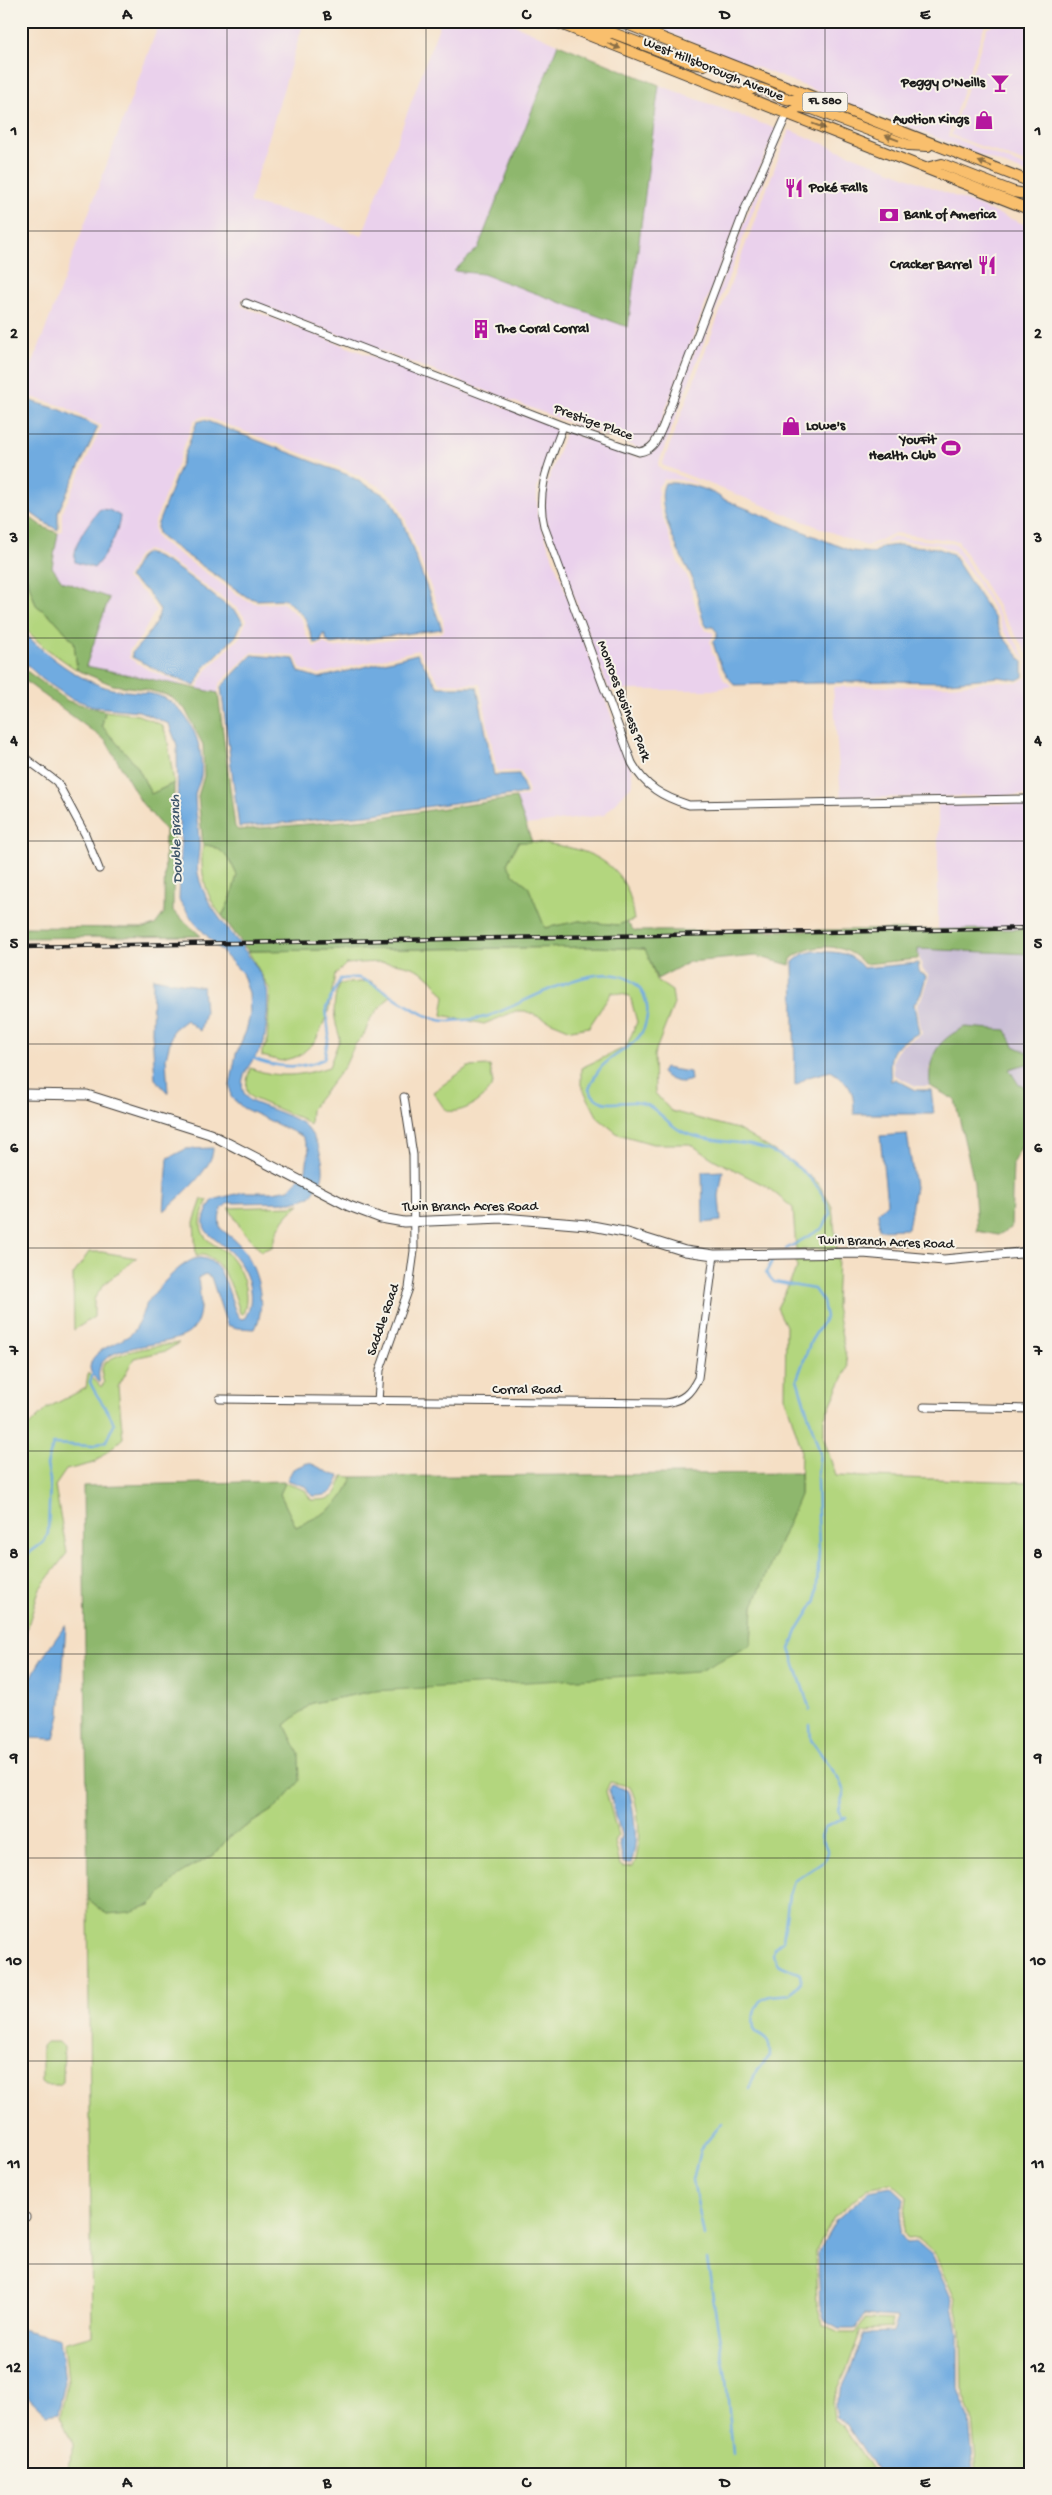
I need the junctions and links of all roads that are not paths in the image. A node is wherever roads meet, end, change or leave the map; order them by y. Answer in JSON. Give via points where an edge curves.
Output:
{"nodes":[{"id":1,"x":553,"y":21,"type":"edge"},
{"id":2,"x":619,"y":21,"type":"edge"},
{"id":3,"x":581,"y":32,"type":"junction"},
{"id":4,"x":713,"y":58,"type":"junction"},
{"id":5,"x":741,"y":95,"type":"junction"},
{"id":6,"x":815,"y":98,"type":"junction"},
{"id":7,"x":787,"y":114,"type":"junction"},
{"id":8,"x":939,"y":147,"type":"junction"},
{"id":9,"x":925,"y":168,"type":"junction"},
{"id":10,"x":1031,"y":182,"type":"edge"},
{"id":11,"x":1031,"y":195,"type":"edge"},
{"id":12,"x":1031,"y":210,"type":"edge"},
{"id":13,"x":246,"y":303,"type":"dead end"},
{"id":14,"x":563,"y":426,"type":"junction"},
{"id":15,"x":21,"y":755,"type":"edge"},
{"id":16,"x":1031,"y":799,"type":"edge"},
{"id":17,"x":99,"y":869,"type":"dead end"},
{"id":18,"x":21,"y":1094,"type":"edge"},
{"id":19,"x":404,"y":1097,"type":"dead end"},
{"id":20,"x":415,"y":1223,"type":"junction"},
{"id":21,"x":1031,"y":1252,"type":"edge"},
{"id":22,"x":714,"y":1255,"type":"junction"},
{"id":23,"x":220,"y":1400,"type":"dead end"},
{"id":24,"x":378,"y":1402,"type":"junction"},
{"id":25,"x":924,"y":1407,"type":"dead end"},
{"id":26,"x":1031,"y":1409,"type":"edge"}],
"edges":[{"from":1,"to":3,"type":"main road","name":"West Hillsborough Avenue","number":"FL 580"},
{"from":2,"to":4,"type":"main road","name":"West Hillsborough Avenue","number":"FL 580"},
{"from":3,"to":4,"type":"main road","via":[[613,33],[692,63],[704,65]]},
{"from":3,"to":5,"type":"main road","name":"West Hillsborough Avenue","number":"FL 580","one_way":true},
{"from":4,"to":6,"type":"main road","name":"West Hillsborough Avenue","number":"FL 580"},
{"from":5,"to":6,"type":"main road","via":[[750,88],[756,88],[792,100]]},
{"from":5,"to":7,"type":"main road","name":"West Hillsborough Avenue","number":"FL 580"},
{"from":6,"to":8,"type":"main road","name":"West Hillsborough Avenue","number":"FL 580"},
{"from":8,"to":7,"type":"main road","one_way":true,"via":[[908,145],[812,109],[799,107]]},
{"from":7,"to":9,"type":"main road","name":"West Hillsborough Avenue","number":"FL 580","one_way":true},
{"from":7,"to":14,"type":"street","name":"Prestige Place","via":[[745,209],[655,444],[648,451],[639,452]]},
{"from":10,"to":8,"type":"main road","name":"West Hillsborough Avenue","number":"FL 580","one_way":true},
{"from":9,"to":11,"type":"main road","via":[[942,164],[1014,192]]},
{"from":9,"to":12,"type":"main road","name":"West Hillsborough Avenue","number":"FL 580"},
{"from":13,"to":14,"type":"street","name":"Prestige Place"},
{"from":14,"to":16,"type":"street","name":"Monroes Business Park","via":[[541,489],[544,526],[632,762],[640,778],[653,790],[668,799],[689,805]]},
{"from":15,"to":17,"type":"street","via":[[57,782],[85,834]]},
{"from":18,"to":20,"type":"street","name":"Twin Branch Acres Road","via":[[96,1097],[210,1134],[371,1215]]},
{"from":19,"to":20,"type":"street","name":"Saddle Road","via":[[414,1155]]},
{"from":20,"to":22,"type":"street","name":"Twin Branch Acres Road","via":[[503,1218],[575,1223],[618,1231],[685,1251]]},
{"from":20,"to":24,"type":"street","name":"Saddle Road","via":[[409,1288],[380,1370]]},
{"from":21,"to":22,"type":"street","name":"Twin Branch Acres Road","via":[[944,1260],[863,1253]]},
{"from":22,"to":24,"type":"street","name":"Corral Road","via":[[698,1378],[691,1392],[679,1401],[666,1404]]},
{"from":23,"to":24,"type":"street","name":"Corral Road"},
{"from":25,"to":26,"type":"street"}]}
